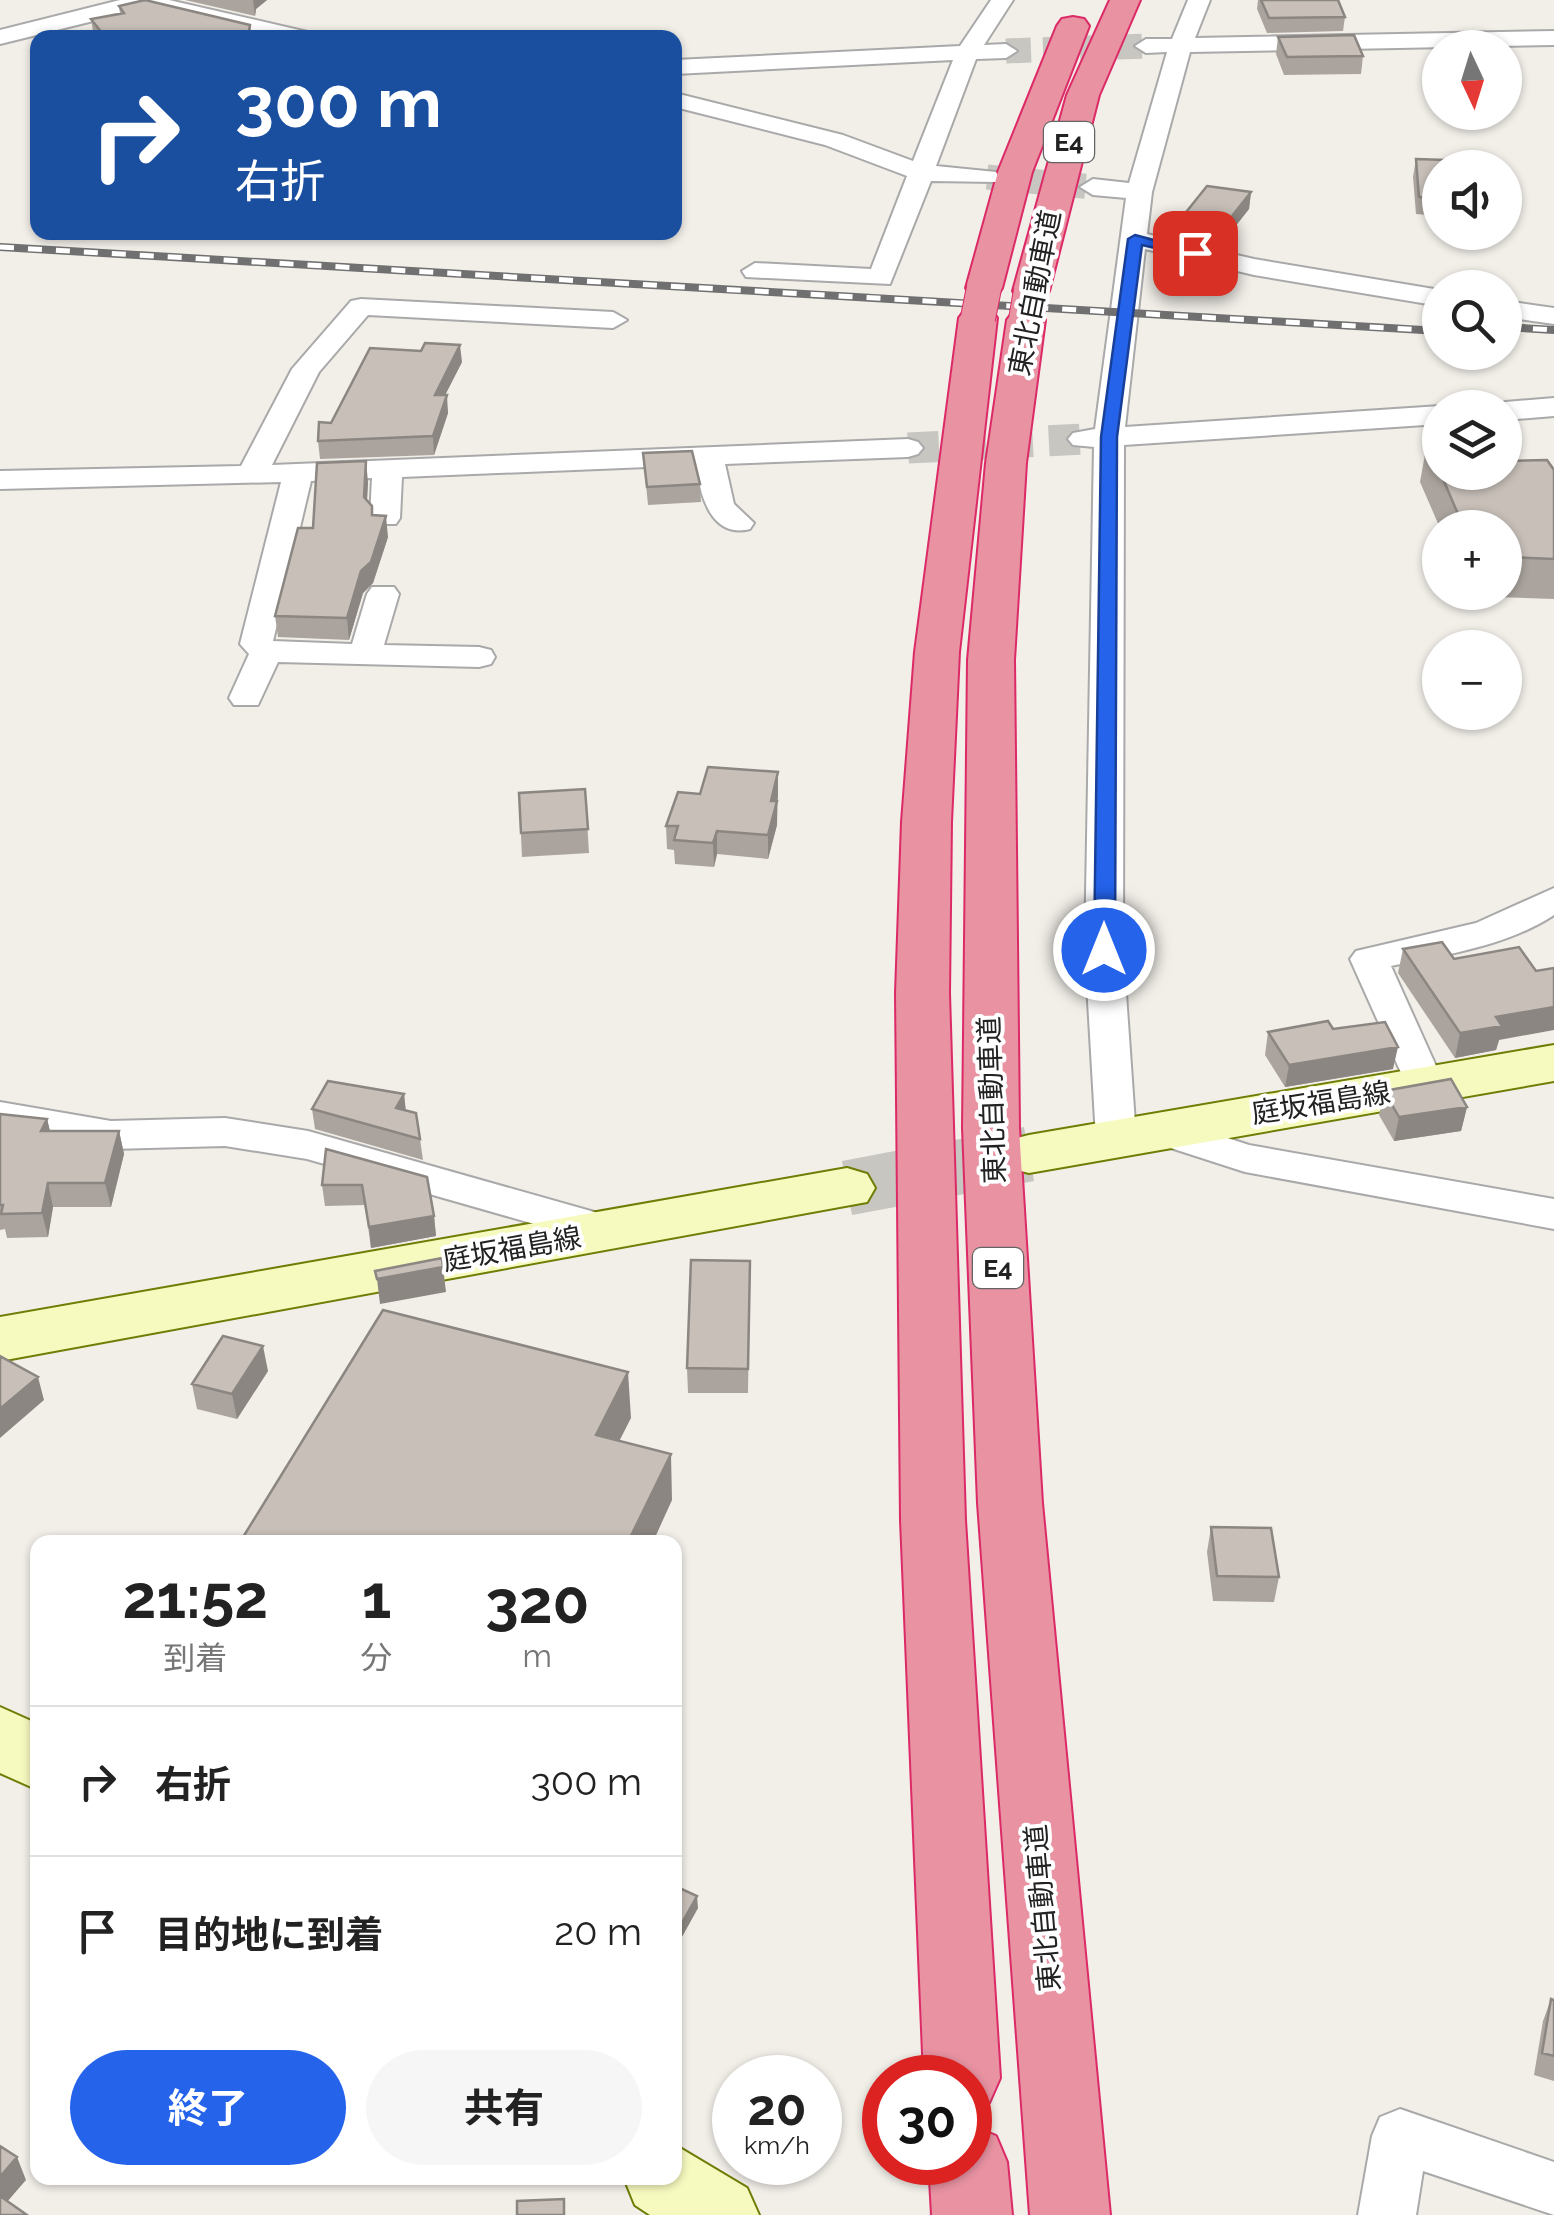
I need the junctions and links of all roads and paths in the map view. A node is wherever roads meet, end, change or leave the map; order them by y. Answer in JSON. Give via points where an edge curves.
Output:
{"nodes":[{"id":1,"x":1002,"y":0,"type":"edge"},
{"id":2,"x":1085,"y":0,"type":"edge"},
{"id":3,"x":1125,"y":0,"type":"edge"},
{"id":4,"x":1198,"y":0,"type":"edge"},
{"id":5,"x":151,"y":6,"type":"edge"},
{"id":6,"x":34,"y":30,"type":"edge"},
{"id":7,"x":266,"y":30,"type":"edge"},
{"id":8,"x":30,"y":31,"type":"edge"},
{"id":9,"x":0,"y":37,"type":"edge"},
{"id":10,"x":1554,"y":38,"type":"edge"},
{"id":11,"x":1181,"y":44,"type":"junction"},
{"id":12,"x":1146,"y":46,"type":"tunnel mouth"},
{"id":13,"x":1006,"y":51,"type":"tunnel mouth"},
{"id":14,"x":967,"y":53,"type":"junction"},
{"id":15,"x":682,"y":67,"type":"edge"},
{"id":16,"x":682,"y":102,"type":"edge"},
{"id":17,"x":922,"y":172,"type":"junction"},
{"id":18,"x":987,"y":177,"type":"tunnel mouth"},
{"id":19,"x":1093,"y":187,"type":"tunnel mouth"},
{"id":20,"x":1139,"y":192,"type":"junction"},
{"id":21,"x":1135,"y":239,"type":"junction"},
{"id":22,"x":754,"y":272,"type":"dead end"},
{"id":23,"x":1422,"y":295,"type":"edge"},
{"id":24,"x":1005,"y":304,"type":"junction"},
{"id":25,"x":1522,"y":311,"type":"edge"},
{"id":26,"x":1554,"y":316,"type":"edge"},
{"id":27,"x":613,"y":320,"type":"dead end"},
{"id":28,"x":1554,"y":407,"type":"edge"},
{"id":29,"x":1522,"y":409,"type":"edge"},
{"id":30,"x":1422,"y":416,"type":"edge"},
{"id":31,"x":1096,"y":438,"type":"junction"},
{"id":32,"x":908,"y":448,"type":"tunnel mouth"},
{"id":33,"x":709,"y":456,"type":"junction"},
{"id":34,"x":388,"y":468,"type":"junction"},
{"id":35,"x":298,"y":472,"type":"junction"},
{"id":36,"x":252,"y":474,"type":"junction"},
{"id":37,"x":0,"y":480,"type":"edge"},
{"id":38,"x":385,"y":518,"type":"edge"},
{"id":39,"x":739,"y":523,"type":"dead end"},
{"id":40,"x":383,"y":594,"type":"dead end"},
{"id":41,"x":266,"y":652,"type":"junction"},
{"id":42,"x":365,"y":654,"type":"junction"},
{"id":43,"x":480,"y":658,"type":"dead end"},
{"id":44,"x":246,"y":698,"type":"dead end"},
{"id":45,"x":1554,"y":899,"type":"edge"},
{"id":46,"x":1554,"y":1063,"type":"edge"},
{"id":47,"x":1425,"y":1086,"type":"junction"},
{"id":48,"x":0,"y":1115,"type":"edge"},
{"id":49,"x":1138,"y":1134,"type":"junction"},
{"id":50,"x":1028,"y":1154,"type":"tunnel mouth"},
{"id":51,"x":848,"y":1188,"type":"tunnel mouth"},
{"id":52,"x":1554,"y":1214,"type":"edge"},
{"id":53,"x":610,"y":1231,"type":"junction"},
{"id":54,"x":0,"y":1339,"type":"edge"},
{"id":55,"x":0,"y":1736,"type":"edge"},
{"id":56,"x":30,"y":1755,"type":"edge"},
{"id":57,"x":961,"y":2055,"type":"edge"},
{"id":58,"x":674,"y":2185,"type":"edge"},
{"id":59,"x":970,"y":2185,"type":"edge"},
{"id":60,"x":1554,"y":2190,"type":"edge"},
{"id":61,"x":719,"y":2215,"type":"edge"},
{"id":62,"x":972,"y":2215,"type":"edge"},
{"id":63,"x":1070,"y":2215,"type":"edge"},
{"id":64,"x":1388,"y":2215,"type":"edge"}],
"edges":[{"from":1,"to":14,"type":"street"},
{"from":2,"to":24,"type":"highway","name":"東北自動車道","number":"E4","via":[[1015,172]]},
{"from":3,"to":24,"type":"highway","name":"東北自動車道","number":"E4"},
{"from":4,"to":11,"type":"street"},
{"from":5,"to":6,"type":"street"},
{"from":5,"to":7,"type":"street"},
{"from":8,"to":9,"type":"street"},
{"from":10,"to":11,"type":"street"},
{"from":11,"to":12,"type":"street"},
{"from":11,"to":20,"type":"street"},
{"from":13,"to":14,"type":"street"},
{"from":14,"to":15,"type":"street"},
{"from":14,"to":17,"type":"street"},
{"from":16,"to":17,"type":"street","via":[[834,140]]},
{"from":17,"to":18,"type":"street"},
{"from":17,"to":22,"type":"street","via":[[881,278]]},
{"from":19,"to":20,"type":"street"},
{"from":20,"to":21,"type":"street"},
{"from":21,"to":23,"type":"street"},
{"from":21,"to":31,"type":"street"},
{"from":24,"to":57,"type":"highway","name":"東北自動車道","number":"E4","via":[[956,464],[937,656],[926,885],[922,1139],[932,1511]]},
{"from":24,"to":63,"type":"highway","name":"東北自動車道","number":"E4","via":[[1006,463],[991,660],[991,1128],[1010,1503]]},
{"from":25,"to":26,"type":"street"},
{"from":27,"to":36,"type":"street","via":[[361,307],[306,368]]},
{"from":28,"to":29,"type":"street"},
{"from":30,"to":31,"type":"street"},
{"from":31,"to":49,"type":"street","via":[[1104,950]]},
{"from":32,"to":33,"type":"street"},
{"from":33,"to":34,"type":"street"},
{"from":33,"to":39,"type":"street","via":[[717,505]]},
{"from":34,"to":35,"type":"street"},
{"from":34,"to":38,"type":"street"},
{"from":35,"to":36,"type":"street"},
{"from":35,"to":41,"type":"street","via":[[256,644]]},
{"from":36,"to":37,"type":"street"},
{"from":40,"to":42,"type":"street"},
{"from":41,"to":42,"type":"street"},
{"from":41,"to":44,"type":"street"},
{"from":42,"to":43,"type":"street"},
{"from":45,"to":47,"type":"street","via":[[1503,925],[1369,960]]},
{"from":46,"to":47,"type":"main road","name":"庭坂福島線"},
{"from":47,"to":49,"type":"main road","name":"庭坂福島線"},
{"from":48,"to":53,"type":"street","via":[[111,1135],[225,1132],[308,1144]]},
{"from":49,"to":50,"type":"main road","name":"庭坂福島線"},
{"from":49,"to":52,"type":"street"},
{"from":51,"to":53,"type":"main road","name":"庭坂福島線"},
{"from":53,"to":54,"type":"main road","name":"庭坂福島線"},
{"from":55,"to":56,"type":"main road"},
{"from":58,"to":61,"type":"main road"},
{"from":59,"to":62,"type":"highway"},
{"from":60,"to":64,"type":"street","via":[[1400,2136]]}]}
